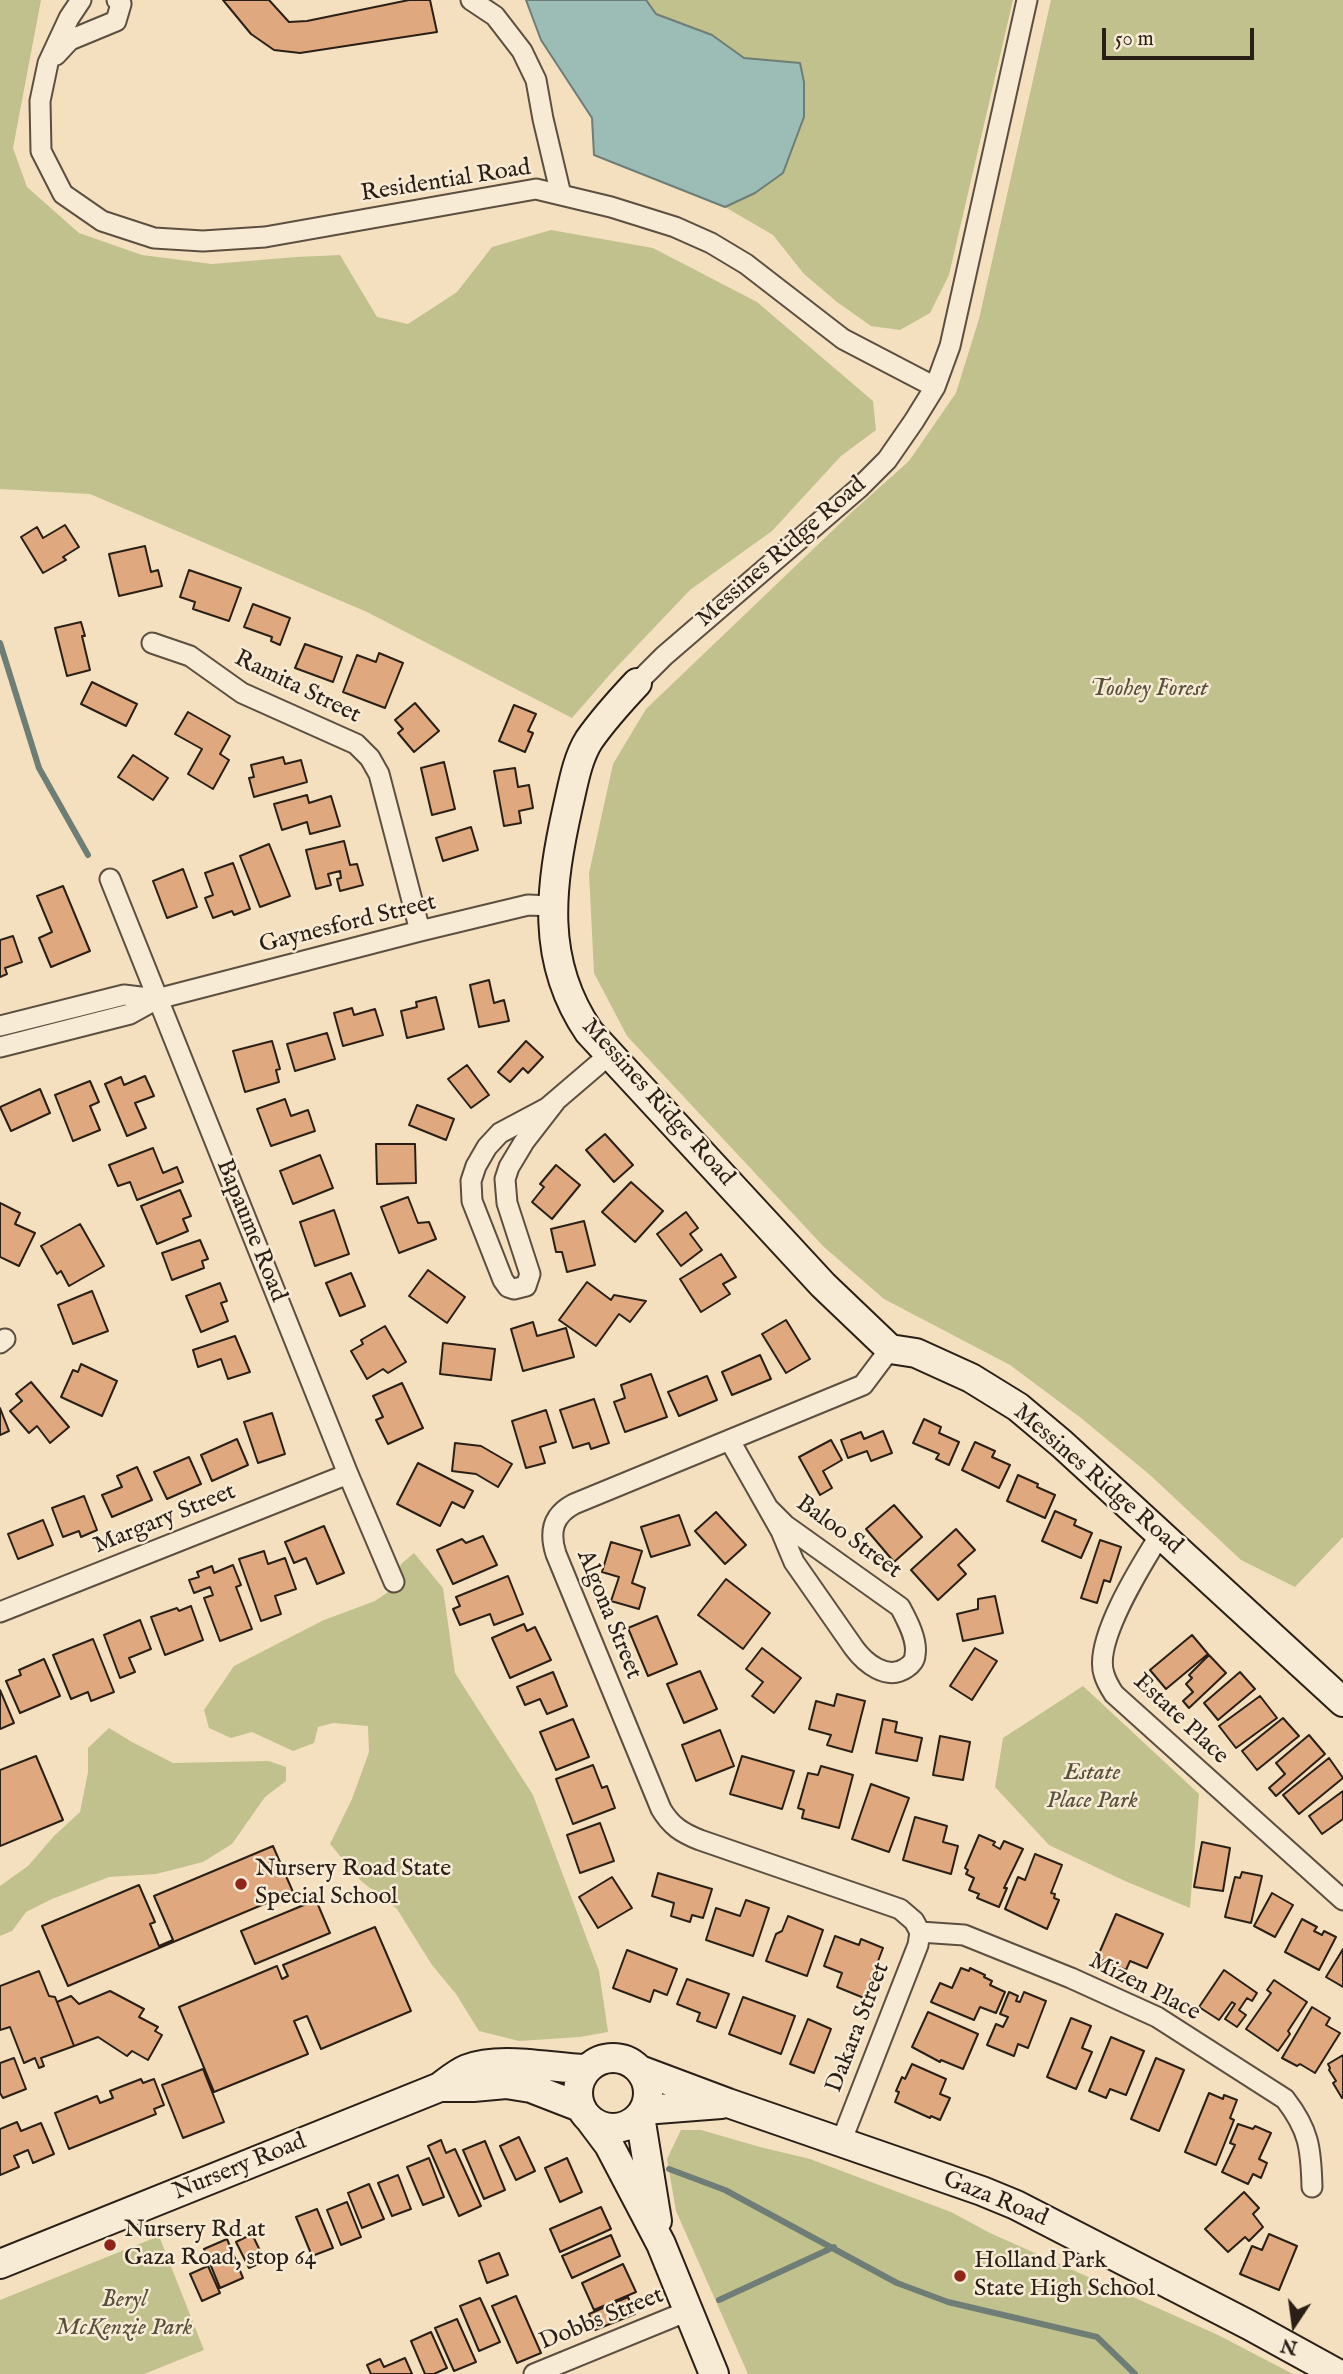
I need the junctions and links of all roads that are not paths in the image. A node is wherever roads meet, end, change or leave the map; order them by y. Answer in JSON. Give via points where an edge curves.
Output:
{"nodes":[{"id":1,"x":81,"y":0,"type":"edge"},
{"id":2,"x":117,"y":0,"type":"edge"},
{"id":3,"x":471,"y":0,"type":"edge"},
{"id":4,"x":1027,"y":0,"type":"edge"},
{"id":5,"x":48,"y":63,"type":"junction"},
{"id":6,"x":561,"y":195,"type":"junction"},
{"id":7,"x":935,"y":387,"type":"junction"},
{"id":8,"x":152,"y":643,"type":"dead end"},
{"id":9,"x":637,"y":682,"type":"joint"},
{"id":10,"x":110,"y":879,"type":"dead end"},
{"id":11,"x":552,"y":906,"type":"junction"},
{"id":12,"x":420,"y":931,"type":"junction"},
{"id":13,"x":157,"y":999,"type":"junction"},
{"id":14,"x":0,"y":1026,"type":"edge"},
{"id":15,"x":0,"y":1047,"type":"edge"},
{"id":16,"x":609,"y":1055,"type":"junction"},
{"id":17,"x":555,"y":1102,"type":"junction"},
{"id":18,"x":890,"y":1349,"type":"junction"},
{"id":19,"x":730,"y":1441,"type":"junction"},
{"id":20,"x":348,"y":1474,"type":"junction"},
{"id":21,"x":769,"y":1509,"type":"junction"},
{"id":22,"x":1160,"y":1535,"type":"junction"},
{"id":23,"x":394,"y":1582,"type":"dead end"},
{"id":24,"x":0,"y":1612,"type":"edge"},
{"id":25,"x":1343,"y":1702,"type":"edge"},
{"id":26,"x":1343,"y":1900,"type":"edge"},
{"id":27,"x":920,"y":1932,"type":"junction"},
{"id":28,"x":586,"y":2069,"type":"junction"},
{"id":29,"x":640,"y":2070,"type":"junction"},
{"id":30,"x":440,"y":2087,"type":"junction"},
{"id":31,"x":728,"y":2103,"type":"junction"},
{"id":32,"x":642,"y":2113,"type":"junction"},
{"id":33,"x":586,"y":2114,"type":"junction"},
{"id":34,"x":841,"y":2142,"type":"junction"},
{"id":35,"x":1312,"y":2187,"type":"dead end"},
{"id":36,"x":661,"y":2244,"type":"junction"},
{"id":37,"x":0,"y":2264,"type":"edge"},
{"id":38,"x":688,"y":2311,"type":"junction"},
{"id":39,"x":1249,"y":2325,"type":"junction"},
{"id":40,"x":1343,"y":2360,"type":"edge"},
{"id":41,"x":534,"y":2374,"type":"edge"},
{"id":42,"x":714,"y":2374,"type":"edge"},
{"id":43,"x":1338,"y":2374,"type":"edge"}],
"edges":[{"from":1,"to":5,"type":"street","name":"Residential Road"},
{"from":2,"to":5,"type":"street","via":[[121,4],[117,21],[70,40]]},
{"from":3,"to":6,"type":"street","via":[[495,16],[537,80]]},
{"from":4,"to":7,"type":"street","name":"Messines Ridge Road","via":[[950,346]]},
{"from":5,"to":6,"type":"street","name":"Residential Road","via":[[40,101],[41,151],[64,194],[102,221],[154,238],[203,242],[265,237],[536,189]]},
{"from":6,"to":7,"type":"street","name":"Residential Road","via":[[611,206],[711,243],[746,264],[843,339]]},
{"from":7,"to":9,"type":"street","name":"Messines Ridge Road","via":[[887,460],[859,488]]},
{"from":8,"to":12,"type":"street","name":"Ramita Street","via":[[190,656],[233,689],[350,741],[366,753],[379,774]]},
{"from":9,"to":11,"type":"main road","name":"Messines Ridge Road","via":[[588,742],[558,850]]},
{"from":10,"to":13,"type":"street","name":"Bapaume Road"},
{"from":11,"to":12,"type":"street","name":"Gaynesford Street","via":[[528,905]]},
{"from":11,"to":16,"type":"main road","name":"Messines Ridge Road","via":[[554,941],[567,991],[584,1025]]},
{"from":12,"to":13,"type":"street","name":"Gaynesford Street"},
{"from":13,"to":14,"type":"street","name":"Gaynesford Street","via":[[124,995]]},
{"from":13,"to":15,"type":"street","name":"Gaynesford Street","via":[[131,1014]]},
{"from":13,"to":20,"type":"street","name":"Bapaume Road"},
{"from":16,"to":17,"type":"street"},
{"from":16,"to":18,"type":"main road","name":"Messines Ridge Road","via":[[823,1285]]},
{"from":17,"to":17,"type":"street","via":[[506,1173],[505,1196],[530,1274],[526,1286],[514,1289],[503,1280],[487,1242],[474,1208],[471,1181],[483,1153],[500,1133]]},
{"from":18,"to":19,"type":"street","name":"Algona Street","via":[[863,1385]]},
{"from":18,"to":22,"type":"main road","name":"Messines Ridge Road","via":[[916,1353],[971,1378],[1018,1407]]},
{"from":19,"to":21,"type":"street","name":"Baloo Street"},
{"from":19,"to":27,"type":"street","name":"Algona Street","via":[[565,1509],[553,1527],[556,1554],[670,1824],[700,1840],[900,1909]]},
{"from":20,"to":23,"type":"street","name":"Bapaume Road"},
{"from":20,"to":24,"type":"street","name":"Margary Street"},
{"from":21,"to":21,"type":"street","name":"Baloo Street","via":[[900,1607],[915,1648],[909,1666],[885,1671],[859,1655],[794,1562]]},
{"from":22,"to":25,"type":"main road","name":"Messines Ridge Road"},
{"from":22,"to":26,"type":"street","name":"Estate Place","via":[[1127,1591],[1104,1647],[1103,1673],[1114,1694]]},
{"from":27,"to":34,"type":"street","name":"Dakara Street"},
{"from":27,"to":35,"type":"street","name":"Mizen Place","via":[[964,1935],[1157,2017],[1285,2099],[1301,2119],[1311,2151]]},
{"from":28,"to":29,"type":"main road","via":[[607,2058],[619,2058]]},
{"from":28,"to":30,"type":"main road","name":"Nursery Road","via":[[482,2065]]},
{"from":28,"to":33,"type":"main road","via":[[578,2091]]},
{"from":29,"to":31,"type":"main road","name":"Gaza Road"},
{"from":29,"to":32,"type":"main road","via":[[648,2090]]},
{"from":30,"to":33,"type":"main road","name":"Nursery Road","via":[[506,2084],[530,2088]]},
{"from":30,"to":37,"type":"main road","name":"Nursery Road"},
{"from":31,"to":32,"type":"main road","name":"Gaza Road"},
{"from":31,"to":34,"type":"main road","name":"Gaza Road"},
{"from":32,"to":33,"type":"main road","via":[[622,2127],[611,2128]]},
{"from":32,"to":36,"type":"main road"},
{"from":33,"to":36,"type":"main road","via":[[609,2145]]},
{"from":34,"to":39,"type":"main road","name":"Gaza Road","via":[[1016,2206]]},
{"from":36,"to":38,"type":"main road"},
{"from":38,"to":41,"type":"street","name":"Dobbs Street"},
{"from":38,"to":42,"type":"main road"},
{"from":39,"to":40,"type":"main road","name":"Gaza Road"},
{"from":39,"to":43,"type":"main road","name":"Gaza Road"}]}
